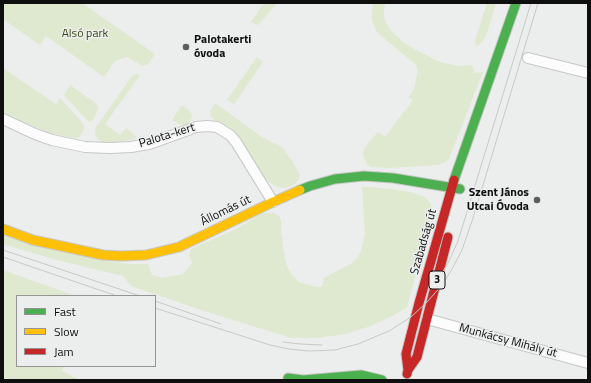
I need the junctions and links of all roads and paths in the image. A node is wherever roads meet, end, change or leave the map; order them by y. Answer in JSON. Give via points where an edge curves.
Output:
{"nodes":[{"id":1,"x":516,"y":3,"type":"edge"},
{"id":2,"x":528,"y":58,"type":"dead end"},
{"id":3,"x":588,"y":74,"type":"edge"},
{"id":4,"x":3,"y":118,"type":"edge"},
{"id":5,"x":456,"y":188,"type":"junction"},
{"id":6,"x":273,"y":202,"type":"junction"},
{"id":7,"x":3,"y":230,"type":"edge"},
{"id":8,"x":427,"y":319,"type":"junction"},
{"id":9,"x":588,"y":363,"type":"edge"},
{"id":10,"x":408,"y":370,"type":"junction"},
{"id":11,"x":288,"y":378,"type":"dead end"},
{"id":12,"x":382,"y":380,"type":"edge"},
{"id":13,"x":405,"y":380,"type":"edge"}],
"edges":[{"from":1,"to":5,"type":"main road","name":"Szabadság út","number":"3","via":[[474,123]]},
{"from":2,"to":3,"type":"street"},
{"from":4,"to":6,"type":"street","name":"Palota-kert","via":[[35,134],[85,147],[131,147],[149,144],[196,127],[217,127],[236,142]]},
{"from":5,"to":6,"type":"main road","name":"Állomás út","via":[[364,176],[335,179],[310,186]]},
{"from":5,"to":8,"type":"main road","name":"Szabadság út","number":"3"},
{"from":5,"to":10,"type":"main road","name":"Szabadság út","number":"3","via":[[419,303],[406,354]]},
{"from":6,"to":7,"type":"main road","name":"Állomás út","via":[[179,247],[146,254],[103,255],[33,240]]},
{"from":8,"to":9,"type":"street","name":"Munkácsy Mihály út"},
{"from":8,"to":10,"type":"main road","name":"Szabadság út","number":"3","via":[[417,357]]},
{"from":10,"to":13,"type":"main road","name":"Szabadság út","number":"3"},
{"from":11,"to":12,"type":"main road","via":[[303,380],[361,375]]}]}
